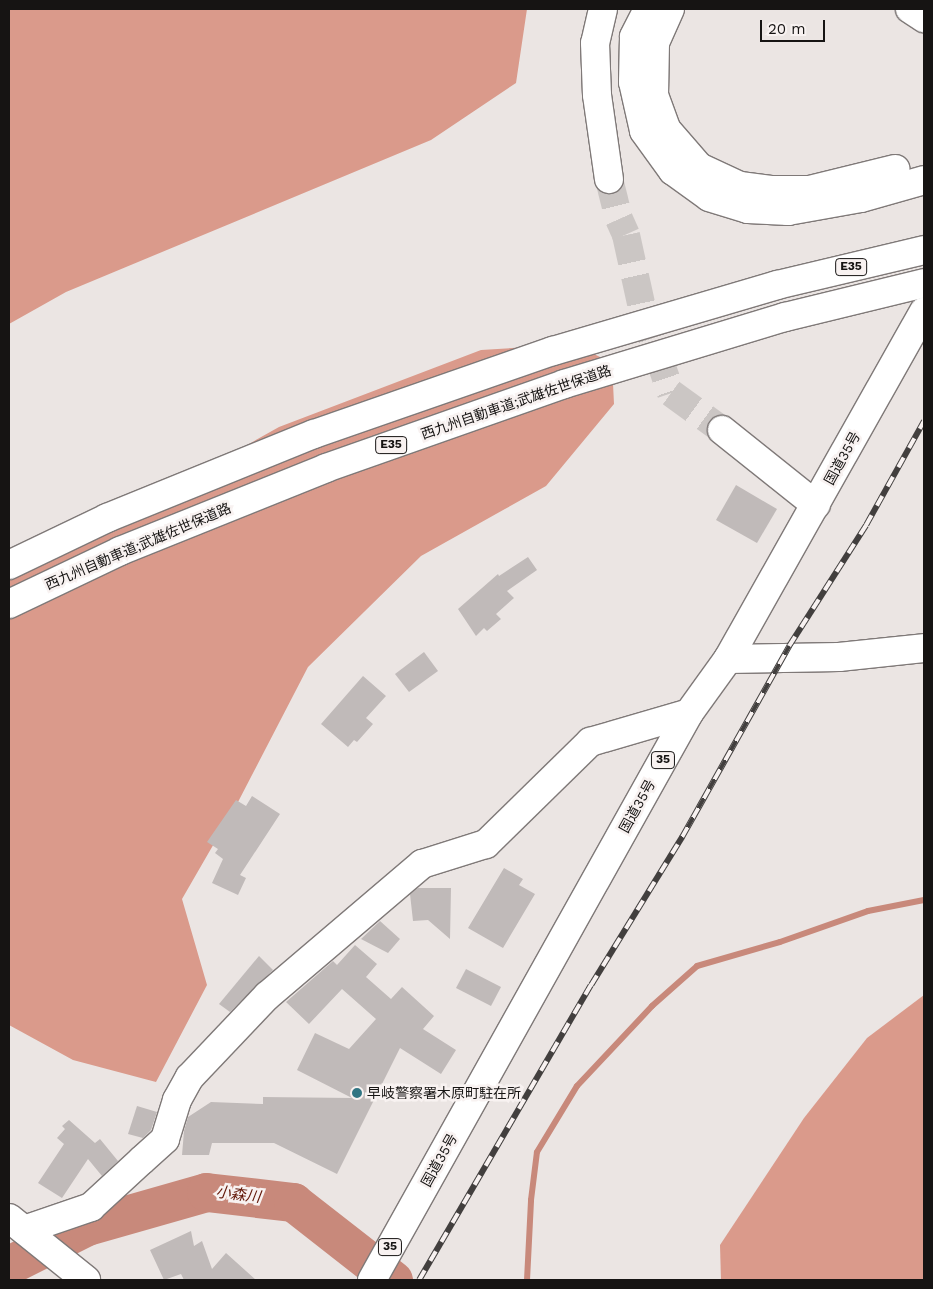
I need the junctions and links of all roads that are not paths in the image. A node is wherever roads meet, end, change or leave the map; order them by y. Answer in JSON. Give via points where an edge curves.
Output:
{"nodes":[{"id":1,"x":603,"y":9,"type":"edge"},
{"id":2,"x":648,"y":9,"type":"edge"},
{"id":3,"x":670,"y":9,"type":"edge"},
{"id":4,"x":910,"y":9,"type":"edge"},
{"id":5,"x":924,"y":18,"type":"edge"},
{"id":6,"x":924,"y":162,"type":"edge"},
{"id":7,"x":609,"y":179,"type":"tunnel mouth"},
{"id":8,"x":924,"y":180,"type":"edge"},
{"id":9,"x":924,"y":250,"type":"edge"},
{"id":10,"x":924,"y":283,"type":"edge"},
{"id":11,"x":924,"y":311,"type":"edge"},
{"id":12,"x":722,"y":430,"type":"tunnel mouth"},
{"id":13,"x":816,"y":505,"type":"junction"},
{"id":14,"x":9,"y":566,"type":"edge"},
{"id":15,"x":9,"y":604,"type":"edge"},
{"id":16,"x":924,"y":648,"type":"edge"},
{"id":17,"x":728,"y":659,"type":"junction"},
{"id":18,"x":689,"y":713,"type":"junction"},
{"id":19,"x":22,"y":1228,"type":"edge"},
{"id":20,"x":81,"y":1278,"type":"edge"},
{"id":21,"x":372,"y":1280,"type":"edge"}],
"edges":[{"from":1,"to":7,"type":"main road","via":[[595,43],[597,95]]},
{"from":2,"to":8,"type":"main road","via":[[634,37],[633,82],[644,131],[673,171],[709,197],[748,209],[788,211],[861,198]]},
{"from":3,"to":6,"type":"main road","via":[[655,43],[654,95],[667,130],[699,167],[740,186],[809,190]]},
{"from":4,"to":5,"type":"main road"},
{"from":9,"to":14,"type":"main road","number":"E35","via":[[777,285],[553,351],[314,434],[107,518]]},
{"from":10,"to":15,"type":"main road","name":"西九州自動車道;武雄佐世保道路","number":"E35","via":[[785,317],[564,384],[326,468],[120,551]]},
{"from":11,"to":13,"type":"main road","name":"国道35号","number":"35"},
{"from":12,"to":13,"type":"main road"},
{"from":13,"to":17,"type":"main road","name":"国道35号","number":"35"},
{"from":16,"to":17,"type":"main road","via":[[839,657]]},
{"from":17,"to":18,"type":"main road","name":"国道35号","number":"35"},
{"from":18,"to":19,"type":"main road","via":[[590,742],[486,844],[422,864],[267,996],[190,1077],[177,1100],[165,1138],[142,1160],[90,1207]]},
{"from":18,"to":21,"type":"main road","name":"国道35号","number":"35"},
{"from":19,"to":20,"type":"main road"}]}
